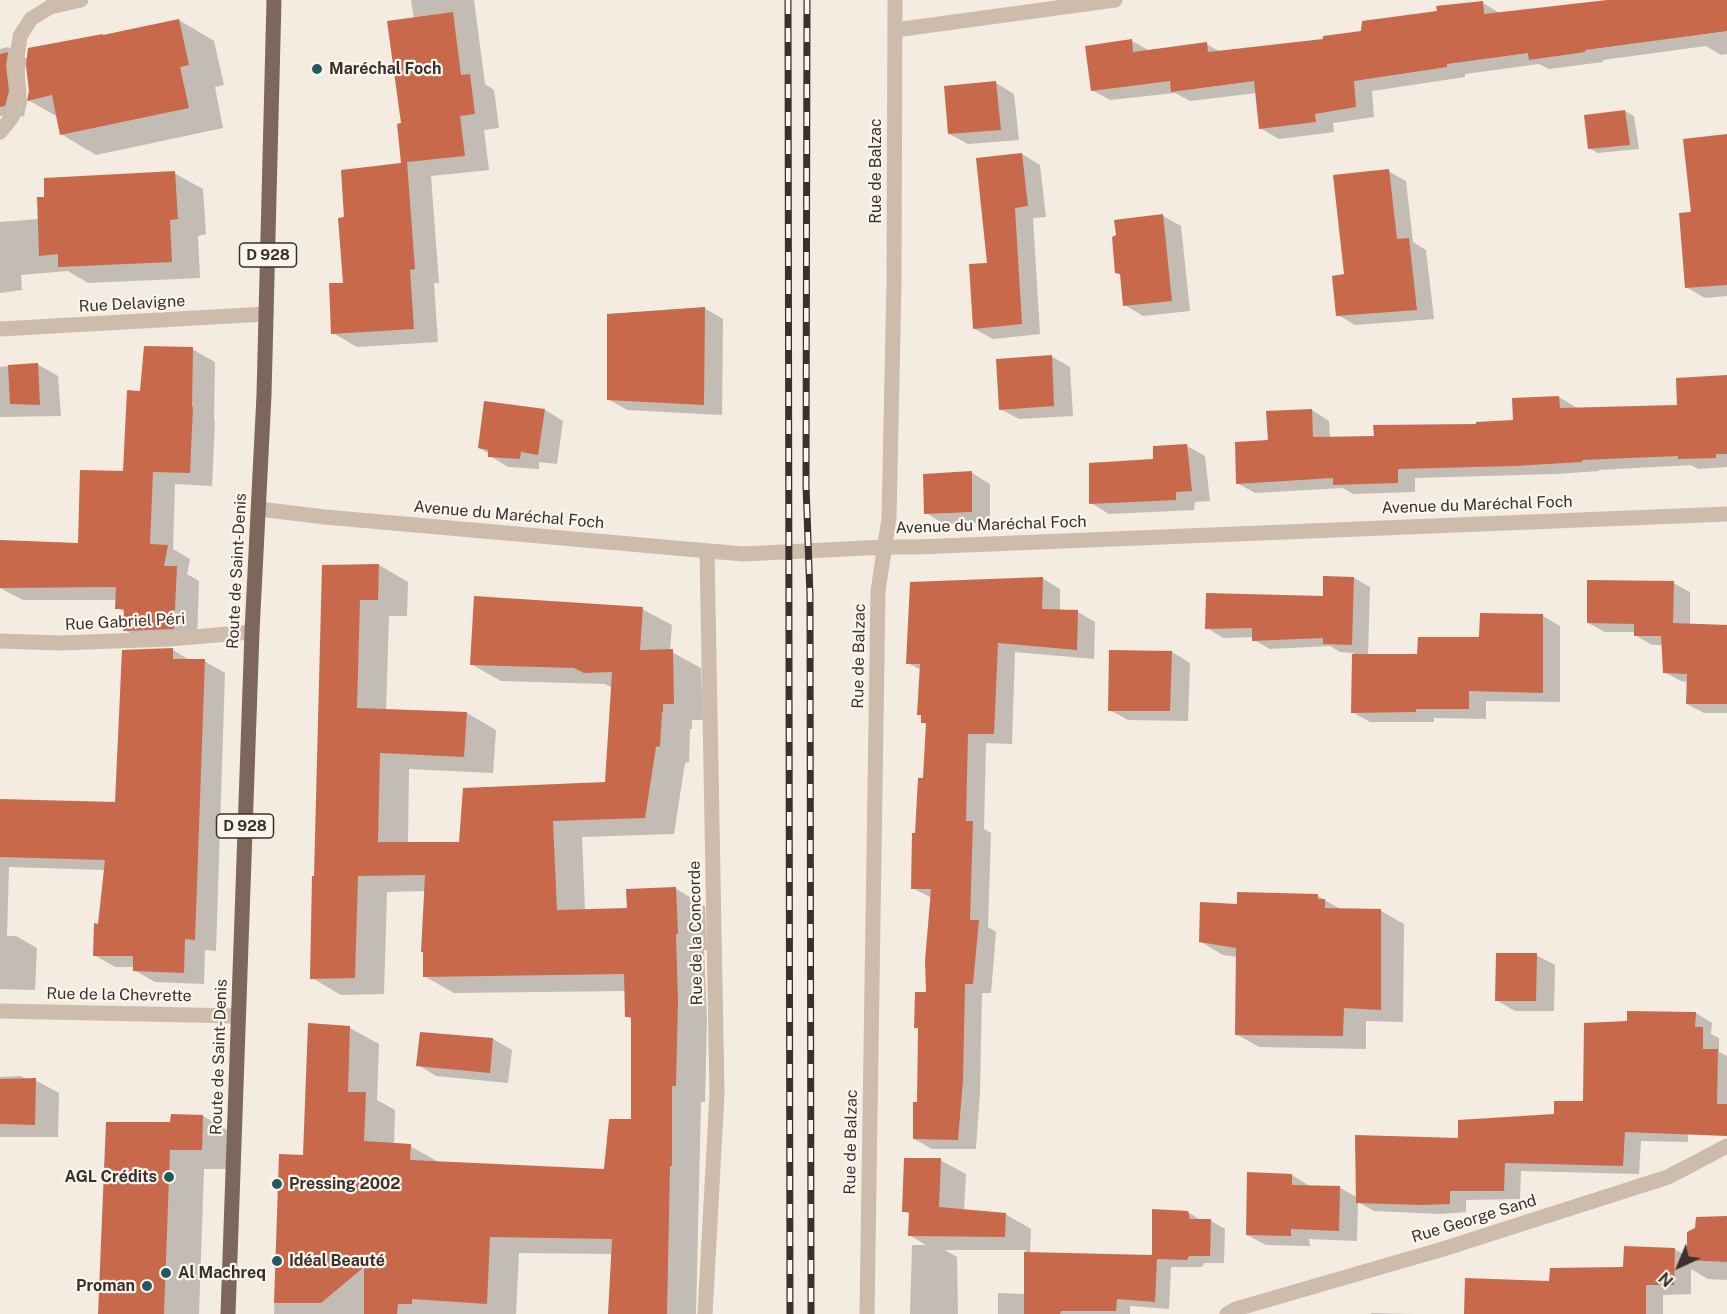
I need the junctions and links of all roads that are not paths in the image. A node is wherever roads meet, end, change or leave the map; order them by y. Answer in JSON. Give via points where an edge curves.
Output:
{"nodes":[{"id":1,"x":81,"y":0,"type":"edge"},
{"id":2,"x":274,"y":0,"type":"edge"},
{"id":3,"x":895,"y":0,"type":"edge"},
{"id":4,"x":1115,"y":0,"type":"edge"},
{"id":5,"x":895,"y":30,"type":"junction"},
{"id":6,"x":0,"y":132,"type":"edge"},
{"id":7,"x":267,"y":315,"type":"junction"},
{"id":8,"x":0,"y":329,"type":"edge"},
{"id":9,"x":259,"y":509,"type":"junction"},
{"id":10,"x":1727,"y":514,"type":"edge"},
{"id":11,"x":886,"y":547,"type":"junction"},
{"id":12,"x":707,"y":551,"type":"junction"},
{"id":13,"x":252,"y":632,"type":"junction"},
{"id":14,"x":0,"y":641,"type":"edge"},
{"id":15,"x":0,"y":1011,"type":"edge"},
{"id":16,"x":238,"y":1016,"type":"junction"},
{"id":17,"x":1727,"y":1146,"type":"edge"},
{"id":18,"x":228,"y":1314,"type":"edge"},
{"id":19,"x":705,"y":1314,"type":"edge"},
{"id":20,"x":867,"y":1314,"type":"edge"},
{"id":21,"x":1227,"y":1314,"type":"edge"}],
"edges":[{"from":1,"to":6,"type":"street","via":[[50,7],[31,19],[20,36],[16,65],[19,92],[12,117]]},
{"from":2,"to":7,"type":"main road","name":"Route de Saint-Denis","number":"D 928"},
{"from":3,"to":5,"type":"street","name":"Rue de Balzac"},
{"from":4,"to":5,"type":"street"},
{"from":5,"to":11,"type":"street","name":"Rue de Balzac","via":[[892,384]]},
{"from":7,"to":8,"type":"street","name":"Rue Delavigne"},
{"from":7,"to":9,"type":"main road","name":"Route de Saint-Denis","number":"D 928"},
{"from":9,"to":12,"type":"street","name":"Avenue du Maréchal Foch"},
{"from":9,"to":13,"type":"main road","name":"Route de Saint-Denis","number":"D 928"},
{"from":10,"to":11,"type":"street","name":"Avenue du Maréchal Foch"},
{"from":11,"to":12,"type":"street","name":"Avenue du Maréchal Foch","via":[[743,554]]},
{"from":11,"to":20,"type":"street","name":"Rue de Balzac","via":[[878,591]]},
{"from":12,"to":19,"type":"street","name":"Rue de la Concorde","via":[[717,1094]]},
{"from":13,"to":14,"type":"street","name":"Rue Gabriel Péri","via":[[82,643]]},
{"from":13,"to":16,"type":"main road","name":"Route de Saint-Denis","number":"D 928"},
{"from":15,"to":16,"type":"street","name":"Rue de la Chevrette"},
{"from":16,"to":18,"type":"main road","name":"Route de Saint-Denis","number":"D 928"},
{"from":17,"to":21,"type":"street","name":"Rue George Sand","via":[[1668,1177]]}]}
